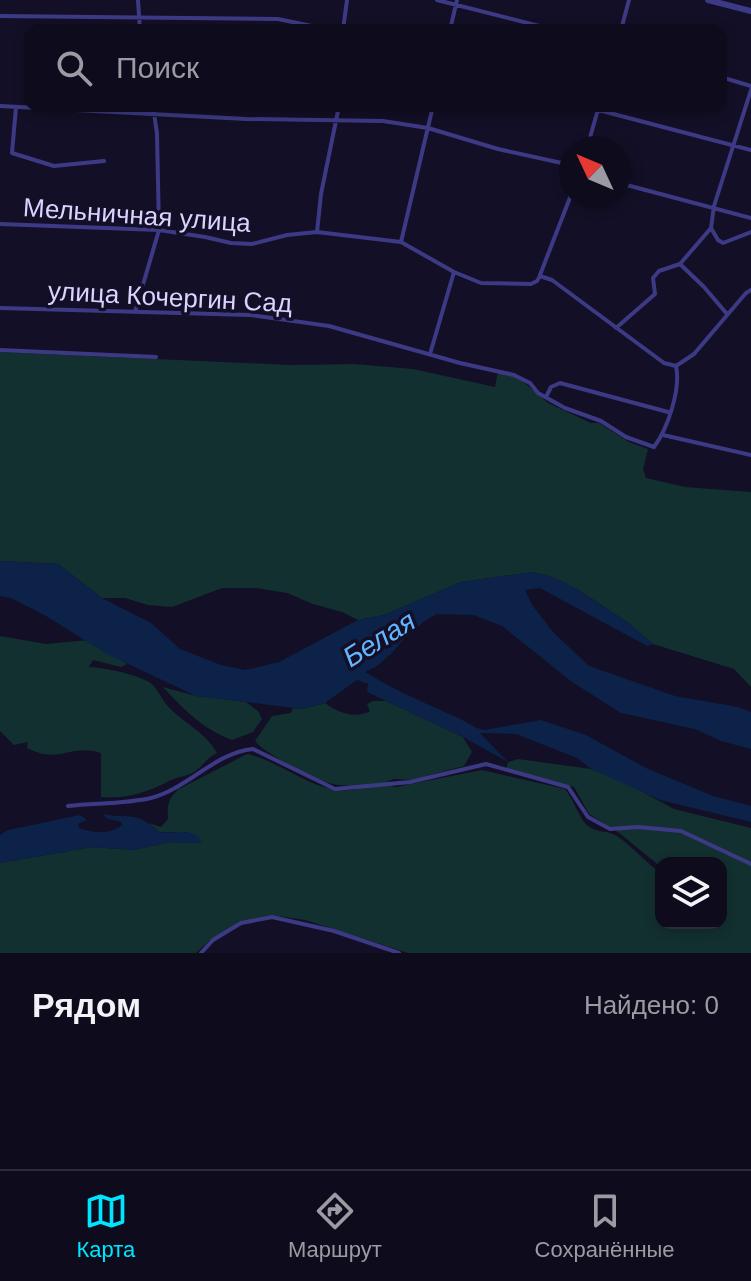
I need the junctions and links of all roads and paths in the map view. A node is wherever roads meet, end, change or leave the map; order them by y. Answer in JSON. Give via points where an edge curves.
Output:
{"nodes":[{"id":1,"x":138,"y":0,"type":"edge"},
{"id":2,"x":347,"y":0,"type":"edge"},
{"id":3,"x":437,"y":0,"type":"edge"},
{"id":4,"x":629,"y":0,"type":"edge"},
{"id":5,"x":708,"y":0,"type":"edge"},
{"id":6,"x":457,"y":2,"type":"edge"},
{"id":7,"x":751,"y":11,"type":"edge"},
{"id":8,"x":0,"y":16,"type":"edge"},
{"id":9,"x":138,"y":20,"type":"junction"},
{"id":10,"x":139,"y":24,"type":"edge"},
{"id":11,"x":302,"y":24,"type":"edge"},
{"id":12,"x":344,"y":24,"type":"edge"},
{"id":13,"x":452,"y":24,"type":"edge"},
{"id":14,"x":534,"y":24,"type":"edge"},
{"id":15,"x":623,"y":24,"type":"edge"},
{"id":16,"x":727,"y":79,"type":"edge"},
{"id":17,"x":751,"y":88,"type":"edge"},
{"id":18,"x":0,"y":106,"type":"edge"},
{"id":19,"x":16,"y":107,"type":"junction"},
{"id":20,"x":24,"y":107,"type":"edge"},
{"id":21,"x":115,"y":112,"type":"edge"},
{"id":22,"x":339,"y":112,"type":"edge"},
{"id":23,"x":432,"y":112,"type":"edge"},
{"id":24,"x":597,"y":112,"type":"edge"},
{"id":25,"x":612,"y":112,"type":"edge"},
{"id":26,"x":155,"y":114,"type":"junction"},
{"id":27,"x":338,"y":119,"type":"junction"},
{"id":28,"x":428,"y":128,"type":"junction"},
{"id":29,"x":590,"y":136,"type":"edge"},
{"id":30,"x":732,"y":145,"type":"junction"},
{"id":31,"x":751,"y":150,"type":"edge"},
{"id":32,"x":104,"y":161,"type":"dead end"},
{"id":33,"x":559,"y":162,"type":"edge"},
{"id":34,"x":631,"y":186,"type":"edge"},
{"id":35,"x":714,"y":206,"type":"junction"},
{"id":36,"x":566,"y":208,"type":"edge"},
{"id":37,"x":751,"y":218,"type":"edge"},
{"id":38,"x":0,"y":224,"type":"edge"},
{"id":39,"x":711,"y":228,"type":"junction"},
{"id":40,"x":159,"y":230,"type":"junction"},
{"id":41,"x":317,"y":232,"type":"junction"},
{"id":42,"x":751,"y":232,"type":"edge"},
{"id":43,"x":401,"y":242,"type":"junction"},
{"id":44,"x":680,"y":264,"type":"junction"},
{"id":45,"x":454,"y":272,"type":"junction"},
{"id":46,"x":540,"y":276,"type":"junction"},
{"id":47,"x":751,"y":290,"type":"edge"},
{"id":48,"x":0,"y":308,"type":"edge"},
{"id":49,"x":135,"y":312,"type":"junction"},
{"id":50,"x":727,"y":314,"type":"junction"},
{"id":51,"x":616,"y":328,"type":"junction"},
{"id":52,"x":0,"y":350,"type":"edge"},
{"id":53,"x":430,"y":354,"type":"junction"},
{"id":54,"x":156,"y":357,"type":"dead end"},
{"id":55,"x":676,"y":366,"type":"junction"},
{"id":56,"x":546,"y":397,"type":"junction"},
{"id":57,"x":669,"y":412,"type":"junction"},
{"id":58,"x":663,"y":435,"type":"junction"},
{"id":59,"x":751,"y":455,"type":"edge"},
{"id":60,"x":68,"y":806,"type":"dead end"},
{"id":61,"x":751,"y":864,"type":"edge"},
{"id":62,"x":201,"y":953,"type":"edge"},
{"id":63,"x":399,"y":953,"type":"edge"}],
"edges":[{"from":1,"to":9,"type":"street"},
{"from":2,"to":12,"type":"street"},
{"from":3,"to":6,"type":"street"},
{"from":4,"to":15,"type":"street"},
{"from":5,"to":7,"type":"street"},
{"from":6,"to":13,"type":"street"},
{"from":6,"to":14,"type":"street"},
{"from":8,"to":9,"type":"street"},
{"from":9,"to":10,"type":"street"},
{"from":9,"to":11,"type":"street","via":[[278,19]]},
{"from":16,"to":17,"type":"street"},
{"from":17,"to":30,"type":"street"},
{"from":18,"to":19,"type":"street"},
{"from":19,"to":20,"type":"street"},
{"from":19,"to":32,"type":"street","via":[[12,153],[54,166]]},
{"from":21,"to":26,"type":"street"},
{"from":22,"to":27,"type":"street"},
{"from":23,"to":28,"type":"street"},
{"from":24,"to":29,"type":"street"},
{"from":25,"to":30,"type":"street"},
{"from":26,"to":27,"type":"street"},
{"from":26,"to":40,"type":"street"},
{"from":27,"to":28,"type":"street"},
{"from":27,"to":41,"type":"street"},
{"from":28,"to":33,"type":"street"},
{"from":28,"to":43,"type":"street"},
{"from":30,"to":31,"type":"street"},
{"from":30,"to":35,"type":"street"},
{"from":34,"to":35,"type":"street"},
{"from":35,"to":37,"type":"street"},
{"from":35,"to":39,"type":"street"},
{"from":36,"to":46,"type":"street"},
{"from":38,"to":40,"type":"street","name":"Мельничная улица"},
{"from":39,"to":42,"type":"street","via":[[723,243]]},
{"from":39,"to":44,"type":"street"},
{"from":40,"to":41,"type":"street","name":"Мельничная улица","via":[[252,244]]},
{"from":40,"to":49,"type":"street"},
{"from":41,"to":43,"type":"street","name":"Мельничная улица"},
{"from":43,"to":45,"type":"street","name":"Мельничная улица"},
{"from":44,"to":50,"type":"street"},
{"from":44,"to":51,"type":"street","via":[[659,271],[653,278],[655,294]]},
{"from":45,"to":46,"type":"street","name":"Мельничная улица","via":[[481,283],[531,284]]},
{"from":45,"to":53,"type":"street"},
{"from":46,"to":51,"type":"street"},
{"from":47,"to":50,"type":"street"},
{"from":48,"to":49,"type":"street","name":"улица Кочергин Сад"},
{"from":49,"to":53,"type":"street","name":"улица Кочергин Сад","via":[[298,320]]},
{"from":50,"to":55,"type":"street","via":[[694,354]]},
{"from":51,"to":55,"type":"street"},
{"from":52,"to":54,"type":"street"},
{"from":53,"to":56,"type":"street","name":"улица Кочергин Сад","via":[[514,375]]},
{"from":55,"to":57,"type":"street","via":[[679,382]]},
{"from":56,"to":57,"type":"street","via":[[560,383]]},
{"from":56,"to":58,"type":"street","name":"улица Кочергин Сад","via":[[641,444],[654,447]]},
{"from":57,"to":58,"type":"street"},
{"from":58,"to":59,"type":"street"},
{"from":60,"to":61,"type":"street","via":[[152,797],[238,750],[253,749],[335,789],[410,782],[486,764],[568,787],[588,817],[610,829],[681,831]]},
{"from":62,"to":63,"type":"street","via":[[241,923],[272,917]]}]}
